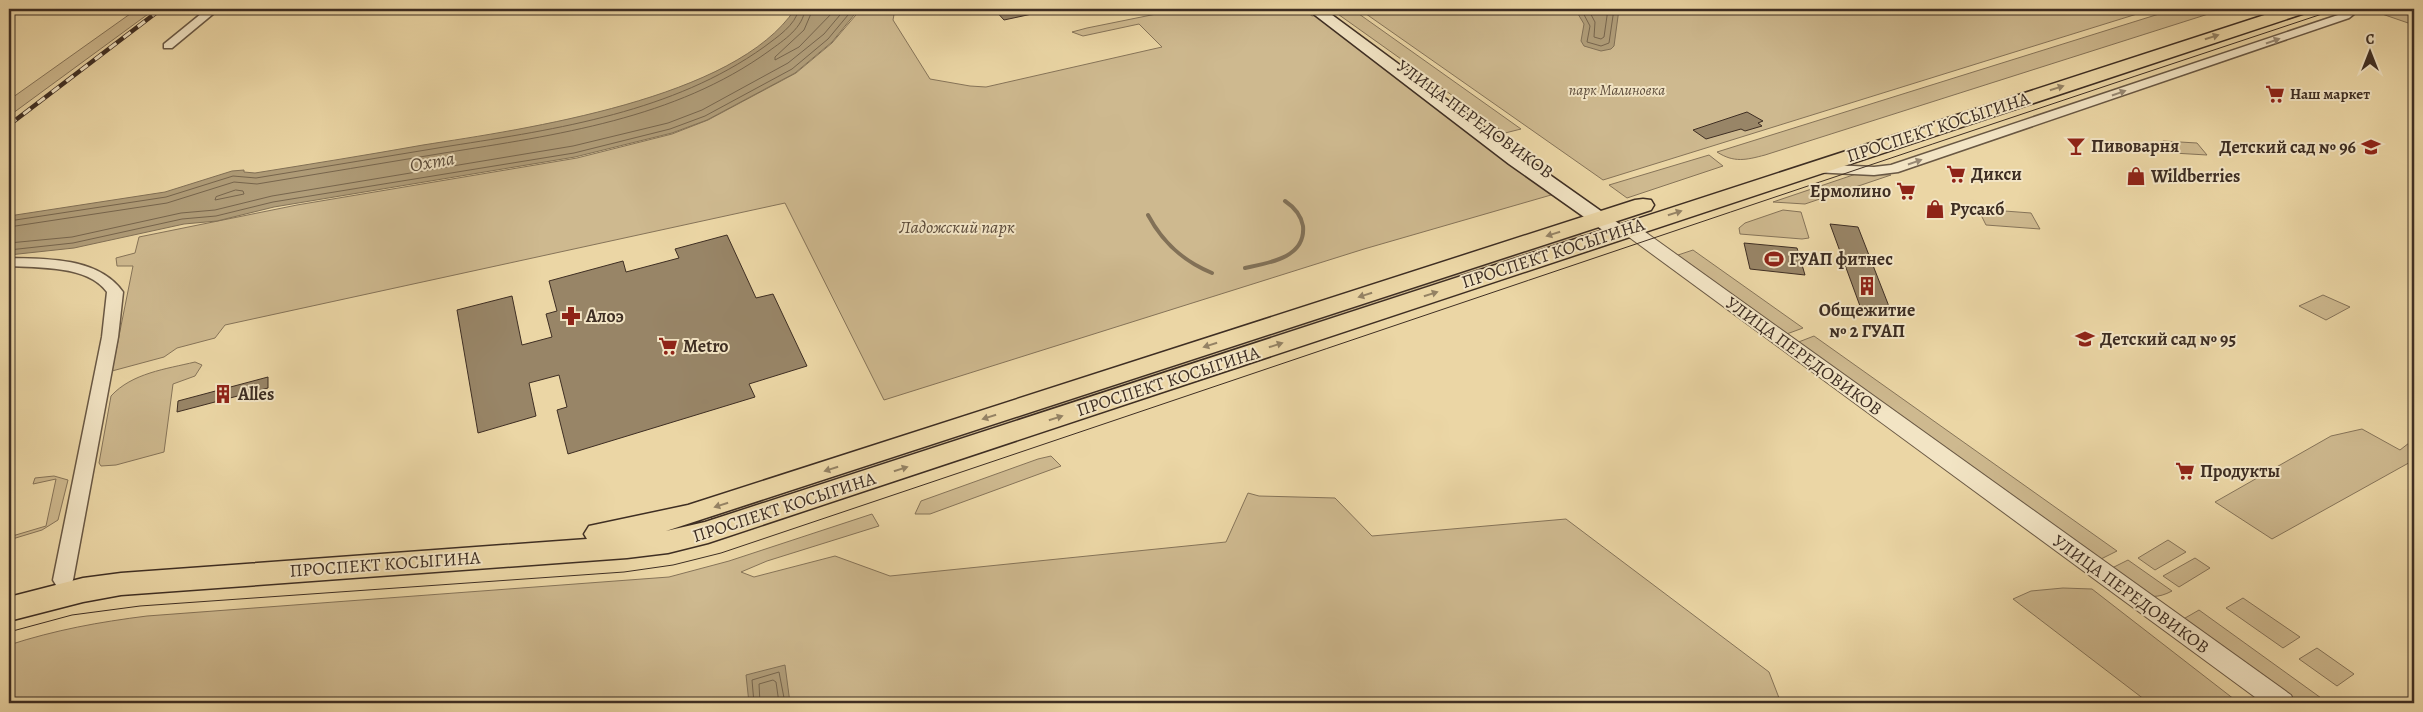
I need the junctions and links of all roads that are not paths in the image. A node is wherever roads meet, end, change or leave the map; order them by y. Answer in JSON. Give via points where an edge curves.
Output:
{"nodes":[{"id":1,"x":213,"y":9,"type":"edge"},
{"id":2,"x":1315,"y":9,"type":"edge"},
{"id":3,"x":1326,"y":9,"type":"edge"},
{"id":4,"x":2249,"y":9,"type":"edge"},
{"id":5,"x":2299,"y":9,"type":"edge"},
{"id":6,"x":2346,"y":9,"type":"edge"},
{"id":7,"x":168,"y":46,"type":"dead end"},
{"id":8,"x":1811,"y":168,"type":"junction"},
{"id":9,"x":1614,"y":224,"type":"junction"},
{"id":10,"x":9,"y":262,"type":"edge"},
{"id":11,"x":63,"y":580,"type":"junction"},
{"id":12,"x":9,"y":595,"type":"edge"},
{"id":13,"x":9,"y":610,"type":"edge"},
{"id":14,"x":2258,"y":703,"type":"edge"},
{"id":15,"x":2282,"y":703,"type":"edge"}],
"edges":[{"from":1,"to":7,"type":"street"},
{"from":2,"to":9,"type":"main road","name":"УЛИЦА ПЕРЕДОВИКОВ"},
{"from":3,"to":9,"type":"main road","name":"УЛИЦА ПЕРЕДОВИКОВ"},
{"from":4,"to":9,"type":"main road","name":"ПРОСПЕКТ КОСЫГИНА"},
{"from":8,"to":5,"type":"main road","name":"ПРОСПЕКТ КОСЫГИНА","one_way":true},
{"from":8,"to":6,"type":"street","one_way":true,"via":[[1893,169],[2345,16],[2348,14]]},
{"from":9,"to":8,"type":"main road","name":"ПРОСПЕКТ КОСЫГИНА","one_way":true},
{"from":9,"to":11,"type":"main road","name":"ПРОСПЕКТ КОСЫГИНА","one_way":true,"via":[[655,524],[593,535],[158,565]]},
{"from":13,"to":9,"type":"main road","name":"ПРОСПЕКТ КОСЫГИНА","one_way":true,"via":[[73,592],[130,583],[627,547],[695,536]]},
{"from":9,"to":14,"type":"street","name":"УЛИЦА ПЕРЕДОВИКОВ"},
{"from":9,"to":15,"type":"street","name":"УЛИЦА ПЕРЕДОВИКОВ"},
{"from":10,"to":11,"type":"street","via":[[60,264],[78,269],[102,279],[115,292],[110,337]]},
{"from":11,"to":12,"type":"main road","name":"ПРОСПЕКТ КОСЫГИНА"}]}
